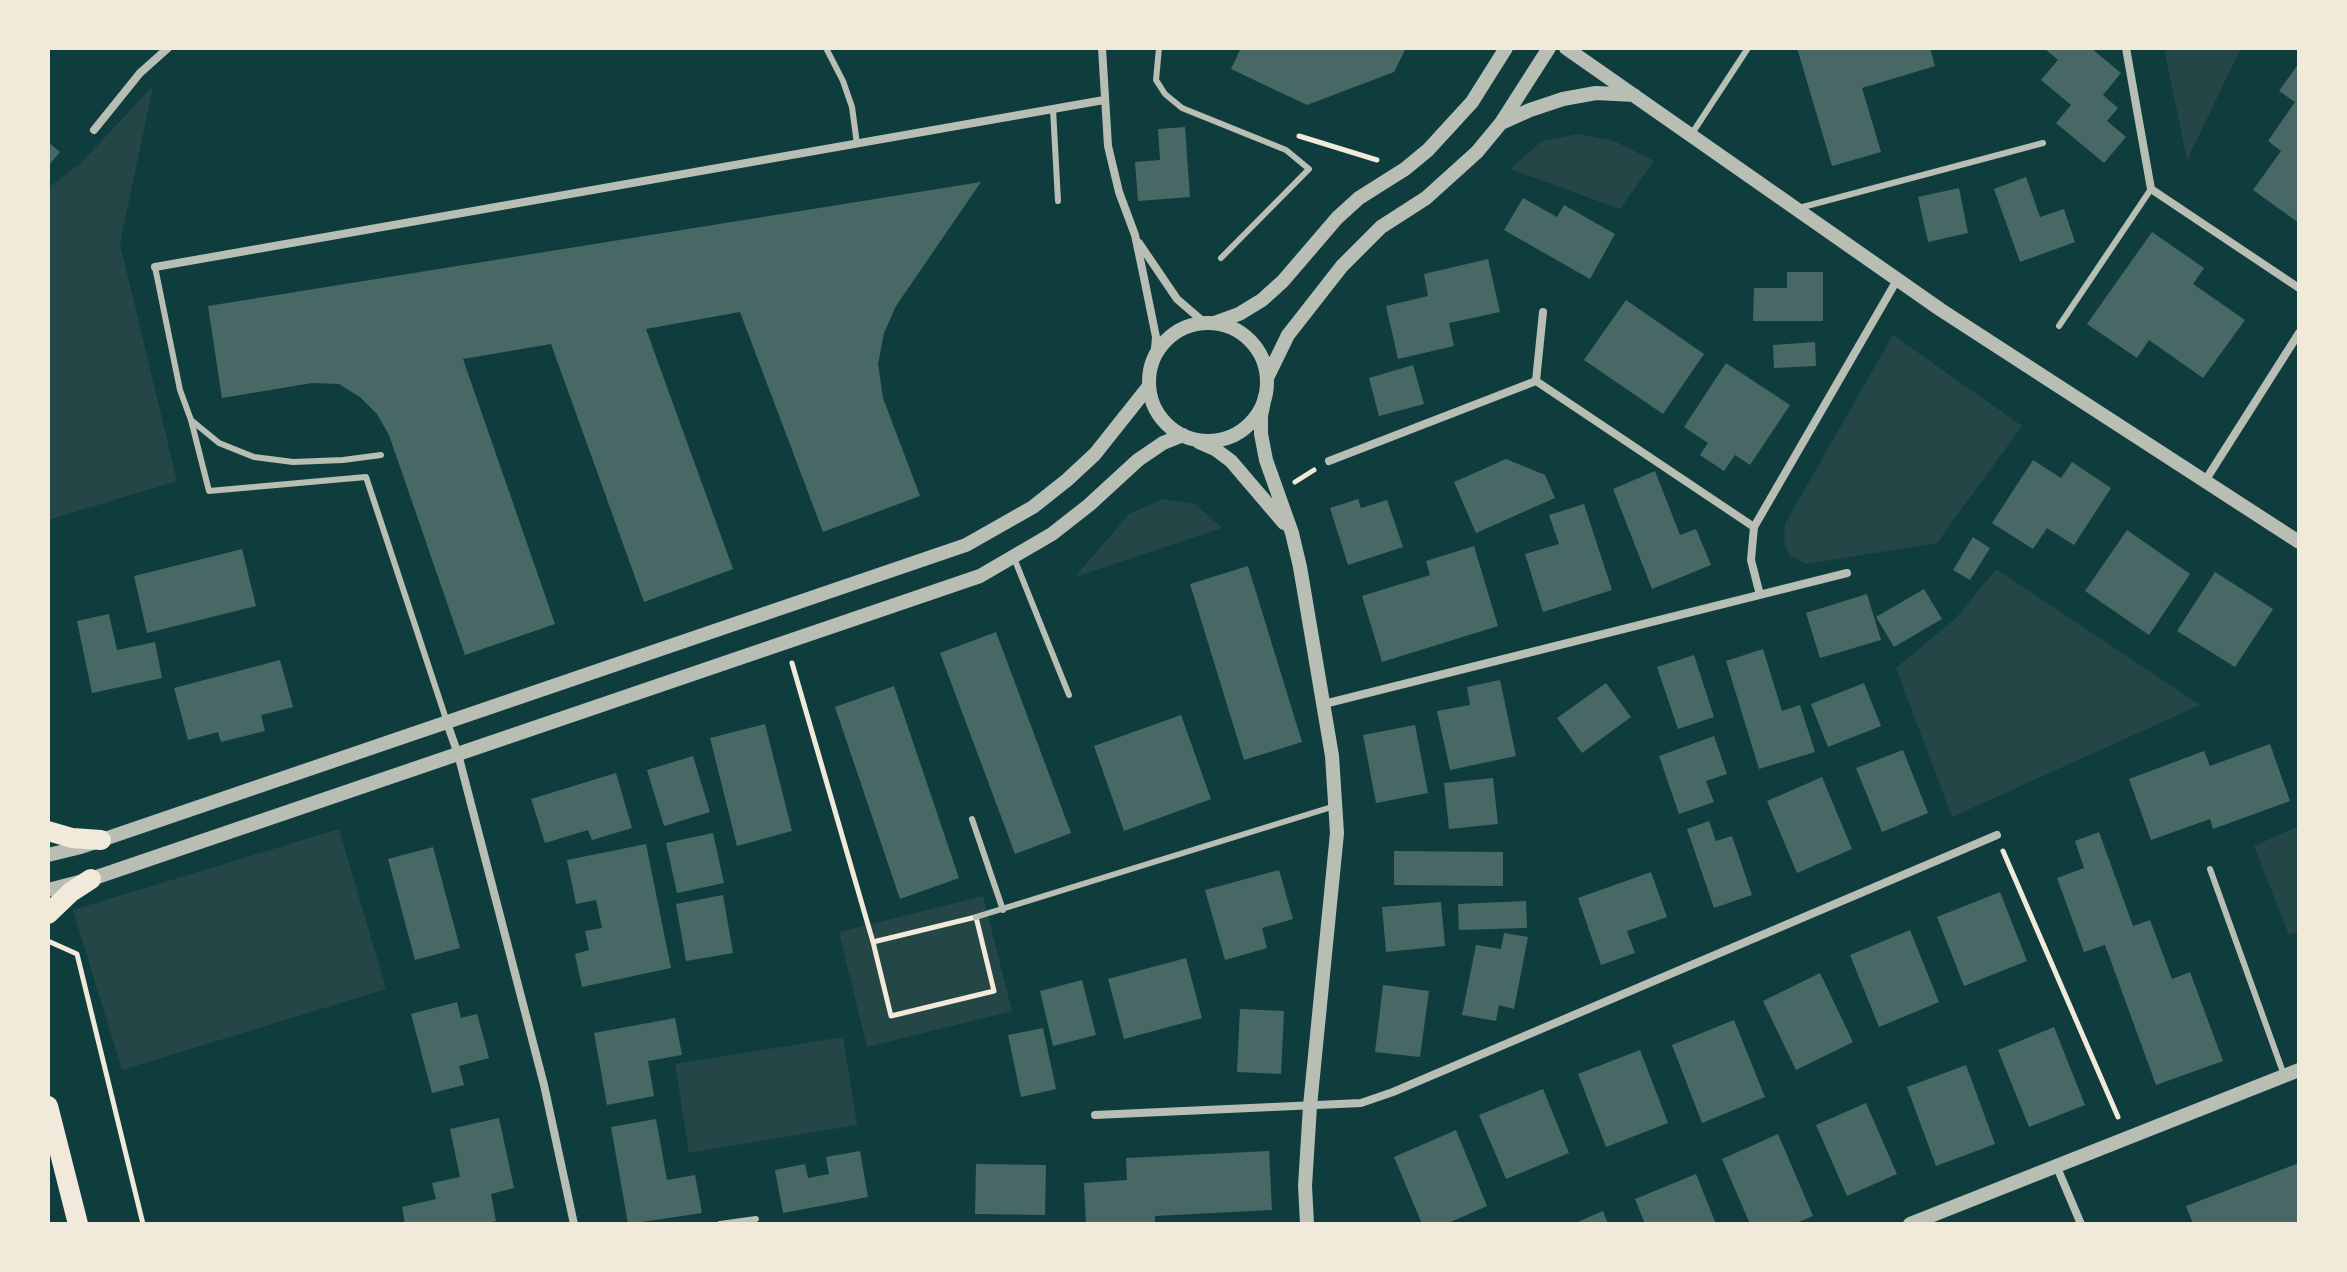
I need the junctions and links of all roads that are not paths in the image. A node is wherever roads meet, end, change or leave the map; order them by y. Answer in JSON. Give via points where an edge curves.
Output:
{"nodes":[{"id":1,"x":168,"y":48,"type":"edge"},
{"id":2,"x":826,"y":48,"type":"edge"},
{"id":3,"x":1102,"y":48,"type":"edge"},
{"id":4,"x":1159,"y":48,"type":"edge"},
{"id":5,"x":1506,"y":48,"type":"edge"},
{"id":6,"x":1549,"y":48,"type":"edge"},
{"id":7,"x":1566,"y":48,"type":"edge"},
{"id":8,"x":1748,"y":48,"type":"edge"},
{"id":9,"x":2126,"y":48,"type":"edge"},
{"id":10,"x":1634,"y":95,"type":"junction"},
{"id":11,"x":1104,"y":100,"type":"junction"},
{"id":12,"x":1053,"y":109,"type":"junction"},
{"id":13,"x":1501,"y":123,"type":"junction"},
{"id":14,"x":94,"y":130,"type":"dead end"},
{"id":15,"x":1691,"y":136,"type":"junction"},
{"id":16,"x":2043,"y":143,"type":"dead end"},
{"id":17,"x":857,"y":144,"type":"junction"},
{"id":18,"x":2151,"y":189,"type":"junction"},
{"id":19,"x":1058,"y":201,"type":"dead end"},
{"id":20,"x":1794,"y":209,"type":"junction"},
{"id":21,"x":1135,"y":235,"type":"junction"},
{"id":22,"x":1221,"y":258,"type":"dead end"},
{"id":23,"x":155,"y":267,"type":"joint"},
{"id":24,"x":1897,"y":280,"type":"junction"},
{"id":25,"x":2299,"y":288,"type":"edge"},
{"id":26,"x":1543,"y":312,"type":"dead end"},
{"id":27,"x":1210,"y":323,"type":"junction"},
{"id":28,"x":2059,"y":326,"type":"dead end"},
{"id":29,"x":2299,"y":333,"type":"edge"},
{"id":30,"x":1154,"y":360,"type":"junction"},
{"id":31,"x":1267,"y":378,"type":"junction"},
{"id":32,"x":1536,"y":381,"type":"junction"},
{"id":33,"x":1149,"y":386,"type":"junction"},
{"id":34,"x":1265,"y":396,"type":"junction"},
{"id":35,"x":191,"y":420,"type":"junction"},
{"id":36,"x":1188,"y":437,"type":"junction"},
{"id":37,"x":381,"y":455,"type":"dead end"},
{"id":38,"x":1329,"y":461,"type":"road end"},
{"id":39,"x":2205,"y":481,"type":"junction"},
{"id":40,"x":1754,"y":527,"type":"junction"},
{"id":41,"x":1292,"y":533,"type":"junction"},
{"id":42,"x":2299,"y":542,"type":"edge"},
{"id":43,"x":1014,"y":558,"type":"junction"},
{"id":44,"x":1847,"y":573,"type":"dead end"},
{"id":45,"x":1760,"y":595,"type":"junction"},
{"id":46,"x":1069,"y":695,"type":"dead end"},
{"id":47,"x":1324,"y":704,"type":"junction"},
{"id":48,"x":447,"y":723,"type":"junction"},
{"id":49,"x":458,"y":754,"type":"junction"},
{"id":50,"x":1335,"y":806,"type":"junction"},
{"id":51,"x":972,"y":819,"type":"dead end"},
{"id":52,"x":48,"y":831,"type":"edge"},
{"id":53,"x":1997,"y":835,"type":"road end"},
{"id":54,"x":101,"y":840,"type":"junction"},
{"id":55,"x":48,"y":855,"type":"edge"},
{"id":56,"x":2210,"y":869,"type":"dead end"},
{"id":57,"x":91,"y":879,"type":"junction"},
{"id":58,"x":48,"y":890,"type":"edge"},
{"id":59,"x":1003,"y":910,"type":"junction"},
{"id":60,"x":48,"y":914,"type":"edge"},
{"id":61,"x":976,"y":917,"type":"road end"},
{"id":62,"x":2299,"y":1070,"type":"edge"},
{"id":63,"x":2284,"y":1075,"type":"junction"},
{"id":64,"x":48,"y":1106,"type":"edge"},
{"id":65,"x":1310,"y":1106,"type":"junction"},
{"id":66,"x":1095,"y":1115,"type":"dead end"},
{"id":67,"x":2056,"y":1165,"type":"junction"},
{"id":68,"x":756,"y":1219,"type":"dead end"},
{"id":69,"x":78,"y":1224,"type":"edge"},
{"id":70,"x":574,"y":1224,"type":"edge"},
{"id":71,"x":720,"y":1224,"type":"edge"},
{"id":72,"x":1307,"y":1224,"type":"edge"},
{"id":73,"x":1910,"y":1224,"type":"edge"},
{"id":74,"x":2081,"y":1224,"type":"edge"}],
"edges":[{"from":1,"to":14,"type":"street","via":[[140,73]]},
{"from":2,"to":17,"type":"lane","via":[[852,107]]},
{"from":3,"to":11,"type":"street"},
{"from":4,"to":22,"type":"lane","via":[[1156,80],[1182,108],[1286,150],[1309,169]]},
{"from":5,"to":27,"type":"street","via":[[1472,102],[1428,150],[1348,208],[1262,300]]},
{"from":6,"to":13,"type":"street"},
{"from":7,"to":10,"type":"street"},
{"from":8,"to":15,"type":"lane"},
{"from":9,"to":18,"type":"street"},
{"from":10,"to":13,"type":"street","via":[[1596,93],[1563,99]]},
{"from":10,"to":15,"type":"street"},
{"from":11,"to":12,"type":"street"},
{"from":11,"to":21,"type":"street","via":[[1108,146]]},
{"from":12,"to":17,"type":"street"},
{"from":12,"to":19,"type":"lane"},
{"from":13,"to":31,"type":"street","via":[[1452,176],[1363,243],[1302,315]]},
{"from":15,"to":20,"type":"street"},
{"from":16,"to":20,"type":"lane"},
{"from":17,"to":23,"type":"street"},
{"from":18,"to":25,"type":"street"},
{"from":18,"to":28,"type":"lane"},
{"from":20,"to":24,"type":"street"},
{"from":21,"to":27,"type":"street","via":[[1177,299]]},
{"from":21,"to":30,"type":"street","via":[[1156,337]]},
{"from":23,"to":35,"type":"lane"},
{"from":24,"to":39,"type":"street"},
{"from":24,"to":40,"type":"street"},
{"from":26,"to":32,"type":"street"},
{"from":27,"to":30,"type":"street","via":[[1175,333]]},
{"from":27,"to":31,"type":"street","via":[[1234,329],[1251,341]]},
{"from":29,"to":39,"type":"street"},
{"from":30,"to":33,"type":"street"},
{"from":31,"to":34,"type":"street"},
{"from":32,"to":38,"type":"street"},
{"from":32,"to":40,"type":"street"},
{"from":33,"to":36,"type":"street","via":[[1163,420]]},
{"from":33,"to":48,"type":"street","via":[[1095,454],[1067,480],[1033,507],[966,545]]},
{"from":34,"to":36,"type":"street","via":[[1258,413],[1230,437]]},
{"from":34,"to":41,"type":"street","via":[[1261,434]]},
{"from":35,"to":37,"type":"lane","via":[[219,443],[254,457],[293,462]]},
{"from":35,"to":48,"type":"lane","via":[[209,491],[366,477]]},
{"from":36,"to":41,"type":"street","via":[[1231,461]]},
{"from":36,"to":43,"type":"street","via":[[1163,443],[1138,460],[1065,525]]},
{"from":39,"to":42,"type":"street"},
{"from":40,"to":45,"type":"street","via":[[1751,560]]},
{"from":41,"to":47,"type":"street"},
{"from":43,"to":46,"type":"lane"},
{"from":43,"to":49,"type":"street","via":[[934,593]]},
{"from":44,"to":45,"type":"street"},
{"from":45,"to":47,"type":"street"},
{"from":47,"to":50,"type":"street"},
{"from":48,"to":49,"type":"street"},
{"from":48,"to":54,"type":"street"},
{"from":49,"to":57,"type":"street"},
{"from":49,"to":70,"type":"street","via":[[544,1085]]},
{"from":50,"to":59,"type":"lane"},
{"from":50,"to":65,"type":"street","via":[[1337,833]]},
{"from":51,"to":59,"type":"lane"},
{"from":52,"to":54,"type":"main road"},
{"from":53,"to":65,"type":"street","via":[[1393,1092],[1361,1103]]},
{"from":54,"to":55,"type":"street"},
{"from":56,"to":63,"type":"lane"},
{"from":57,"to":58,"type":"street"},
{"from":57,"to":60,"type":"main road"},
{"from":59,"to":61,"type":"lane"},
{"from":62,"to":63,"type":"street"},
{"from":63,"to":67,"type":"street"},
{"from":64,"to":69,"type":"main road"},
{"from":65,"to":66,"type":"street"},
{"from":65,"to":72,"type":"street"},
{"from":67,"to":73,"type":"street"},
{"from":67,"to":74,"type":"street"},
{"from":68,"to":71,"type":"lane"}]}
